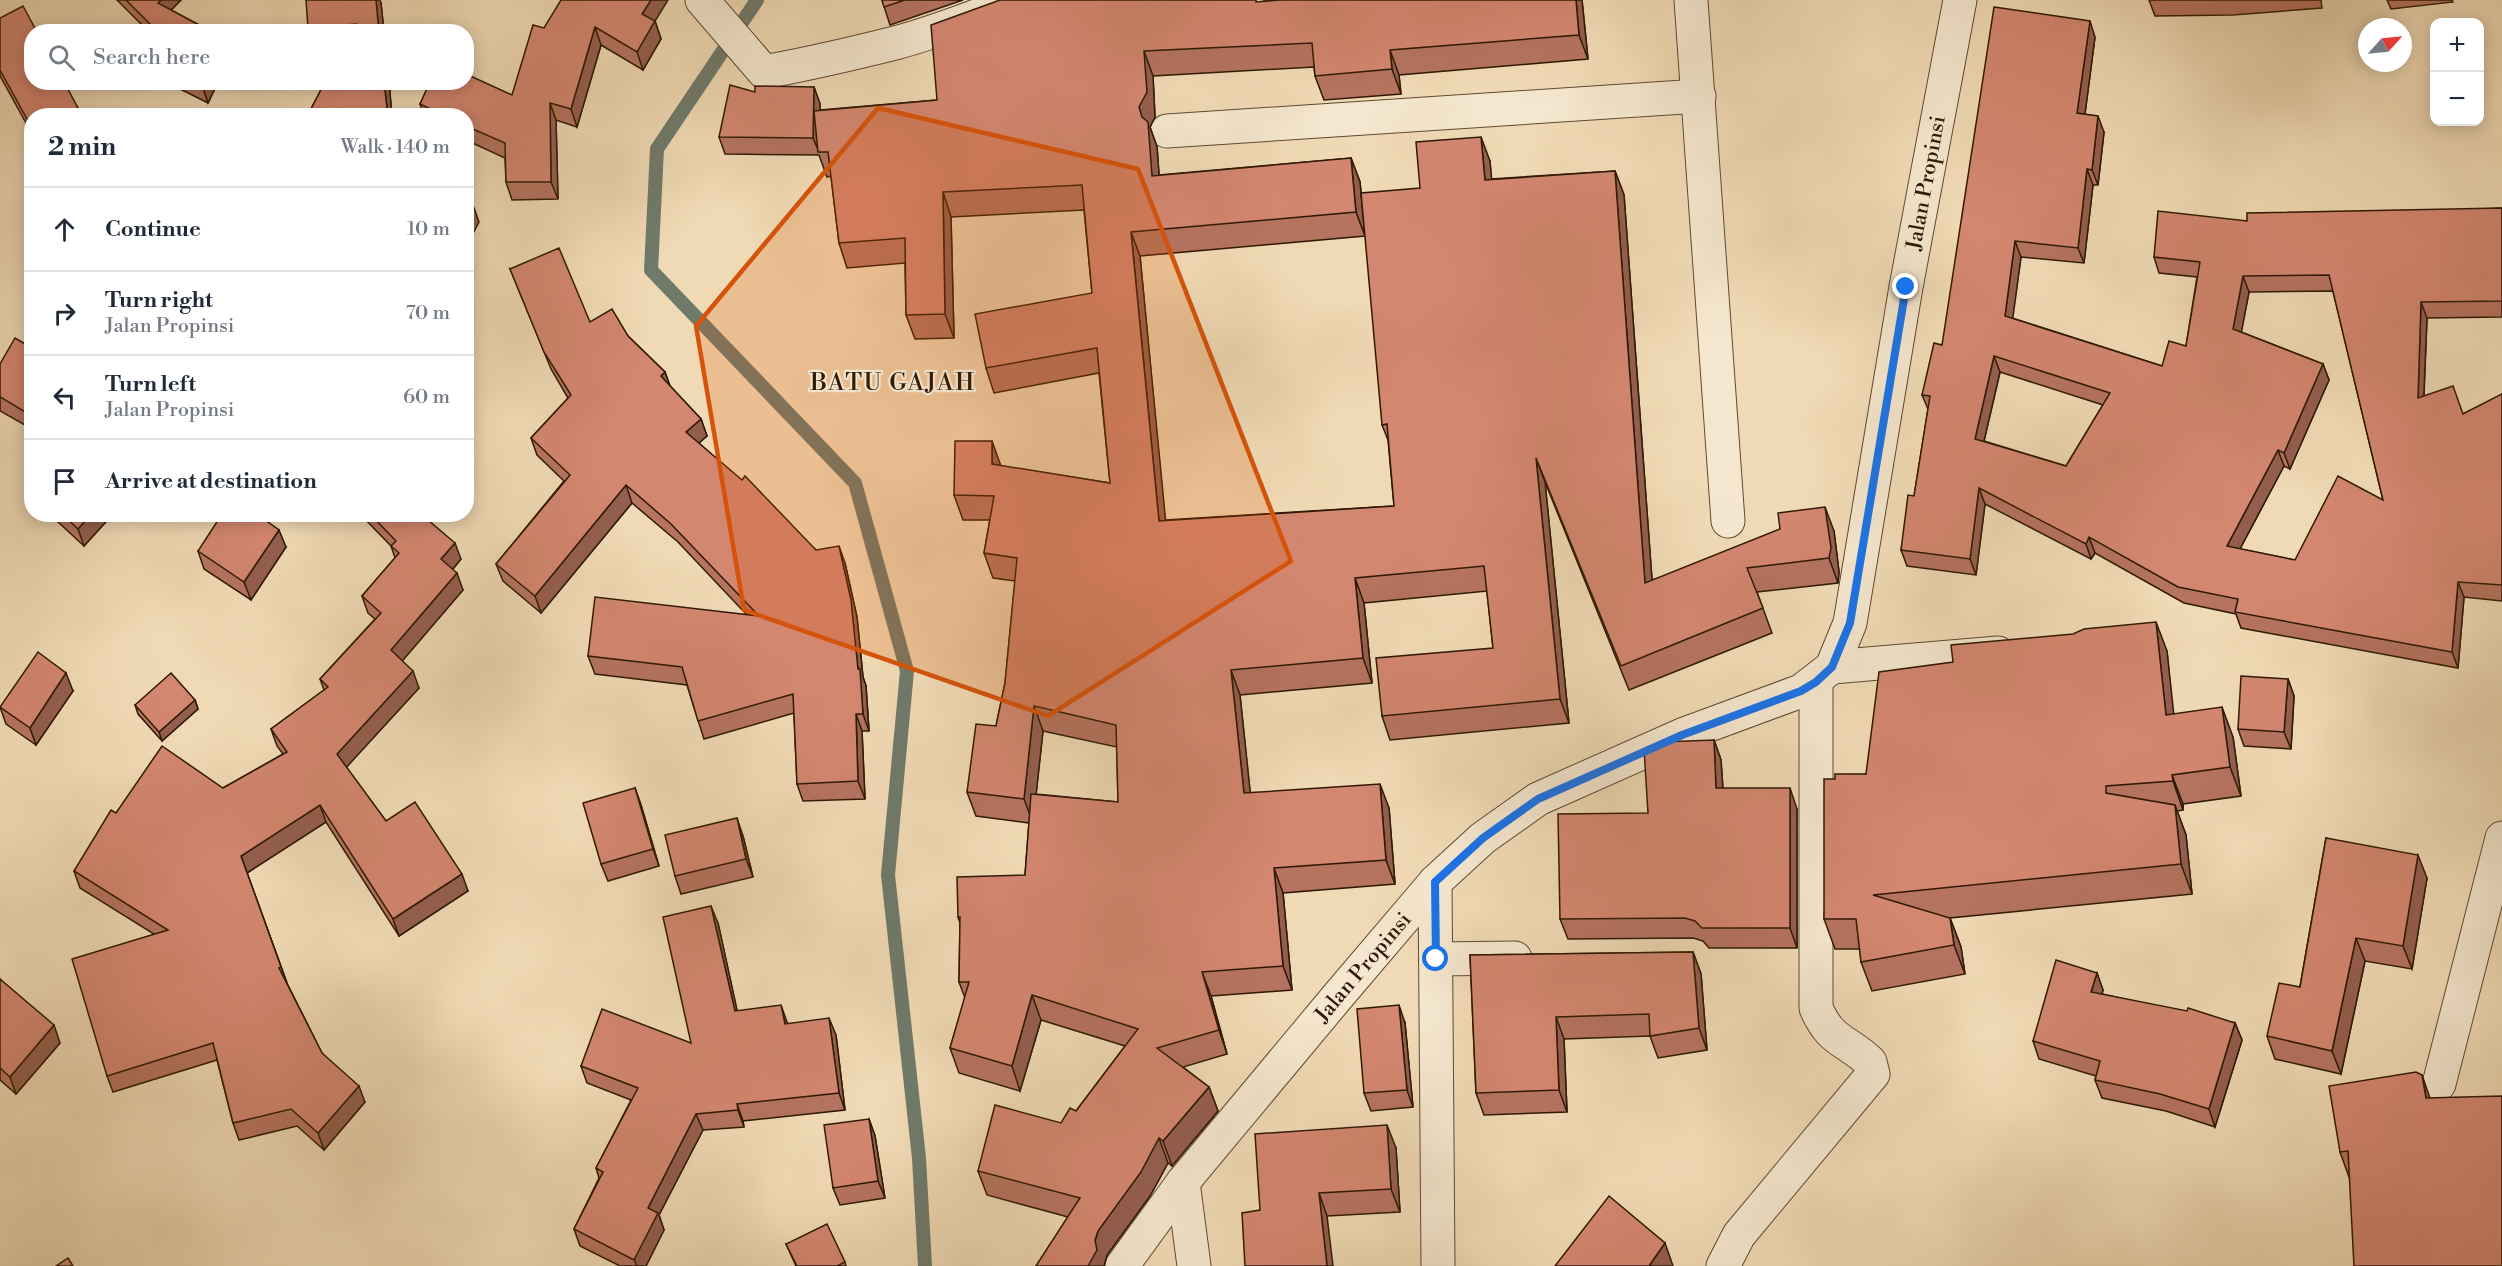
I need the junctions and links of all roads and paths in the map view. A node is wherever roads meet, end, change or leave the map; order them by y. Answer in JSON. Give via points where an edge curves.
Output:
{"nodes":[{"id":1,"x":702,"y":0,"type":"edge"},
{"id":2,"x":1021,"y":0,"type":"edge"},
{"id":3,"x":1691,"y":0,"type":"edge"},
{"id":4,"x":1960,"y":0,"type":"edge"},
{"id":5,"x":1699,"y":96,"type":"junction"},
{"id":6,"x":1167,"y":131,"type":"dead end"},
{"id":7,"x":1728,"y":521,"type":"dead end"},
{"id":8,"x":2023,"y":651,"type":"edge"},
{"id":9,"x":1824,"y":675,"type":"junction"},
{"id":10,"x":2502,"y":838,"type":"edge"},
{"id":11,"x":1435,"y":882,"type":"junction"},
{"id":12,"x":1541,"y":958,"type":"edge"},
{"id":13,"x":1436,"y":959,"type":"junction"},
{"id":14,"x":2439,"y":1084,"type":"dead end"},
{"id":15,"x":1182,"y":1182,"type":"junction"},
{"id":16,"x":1122,"y":1266,"type":"edge"},
{"id":17,"x":1194,"y":1266,"type":"edge"},
{"id":18,"x":1438,"y":1266,"type":"edge"},
{"id":19,"x":1723,"y":1266,"type":"edge"}],
"edges":[{"from":1,"to":2,"type":"street","via":[[764,72],[894,43]]},
{"from":3,"to":5,"type":"street"},
{"from":4,"to":9,"type":"street","name":"Jalan Propinsi","via":[[1906,287],[1850,623]]},
{"from":5,"to":6,"type":"street"},
{"from":5,"to":7,"type":"street"},
{"from":8,"to":9,"type":"street"},
{"from":9,"to":11,"type":"street","name":"Jalan Propinsi","via":[[1801,691],[1682,735],[1538,799],[1483,838]]},
{"from":9,"to":19,"type":"street","via":[[1816,1008],[1824,1026],[1838,1041],[1870,1062],[1873,1074],[1738,1235]]},
{"from":10,"to":14,"type":"street"},
{"from":11,"to":13,"type":"street"},
{"from":11,"to":15,"type":"street","name":"Jalan Propinsi"},
{"from":12,"to":13,"type":"street"},
{"from":13,"to":18,"type":"street"},
{"from":15,"to":16,"type":"street","name":"Jalan Propinsi"},
{"from":15,"to":17,"type":"street"}]}
